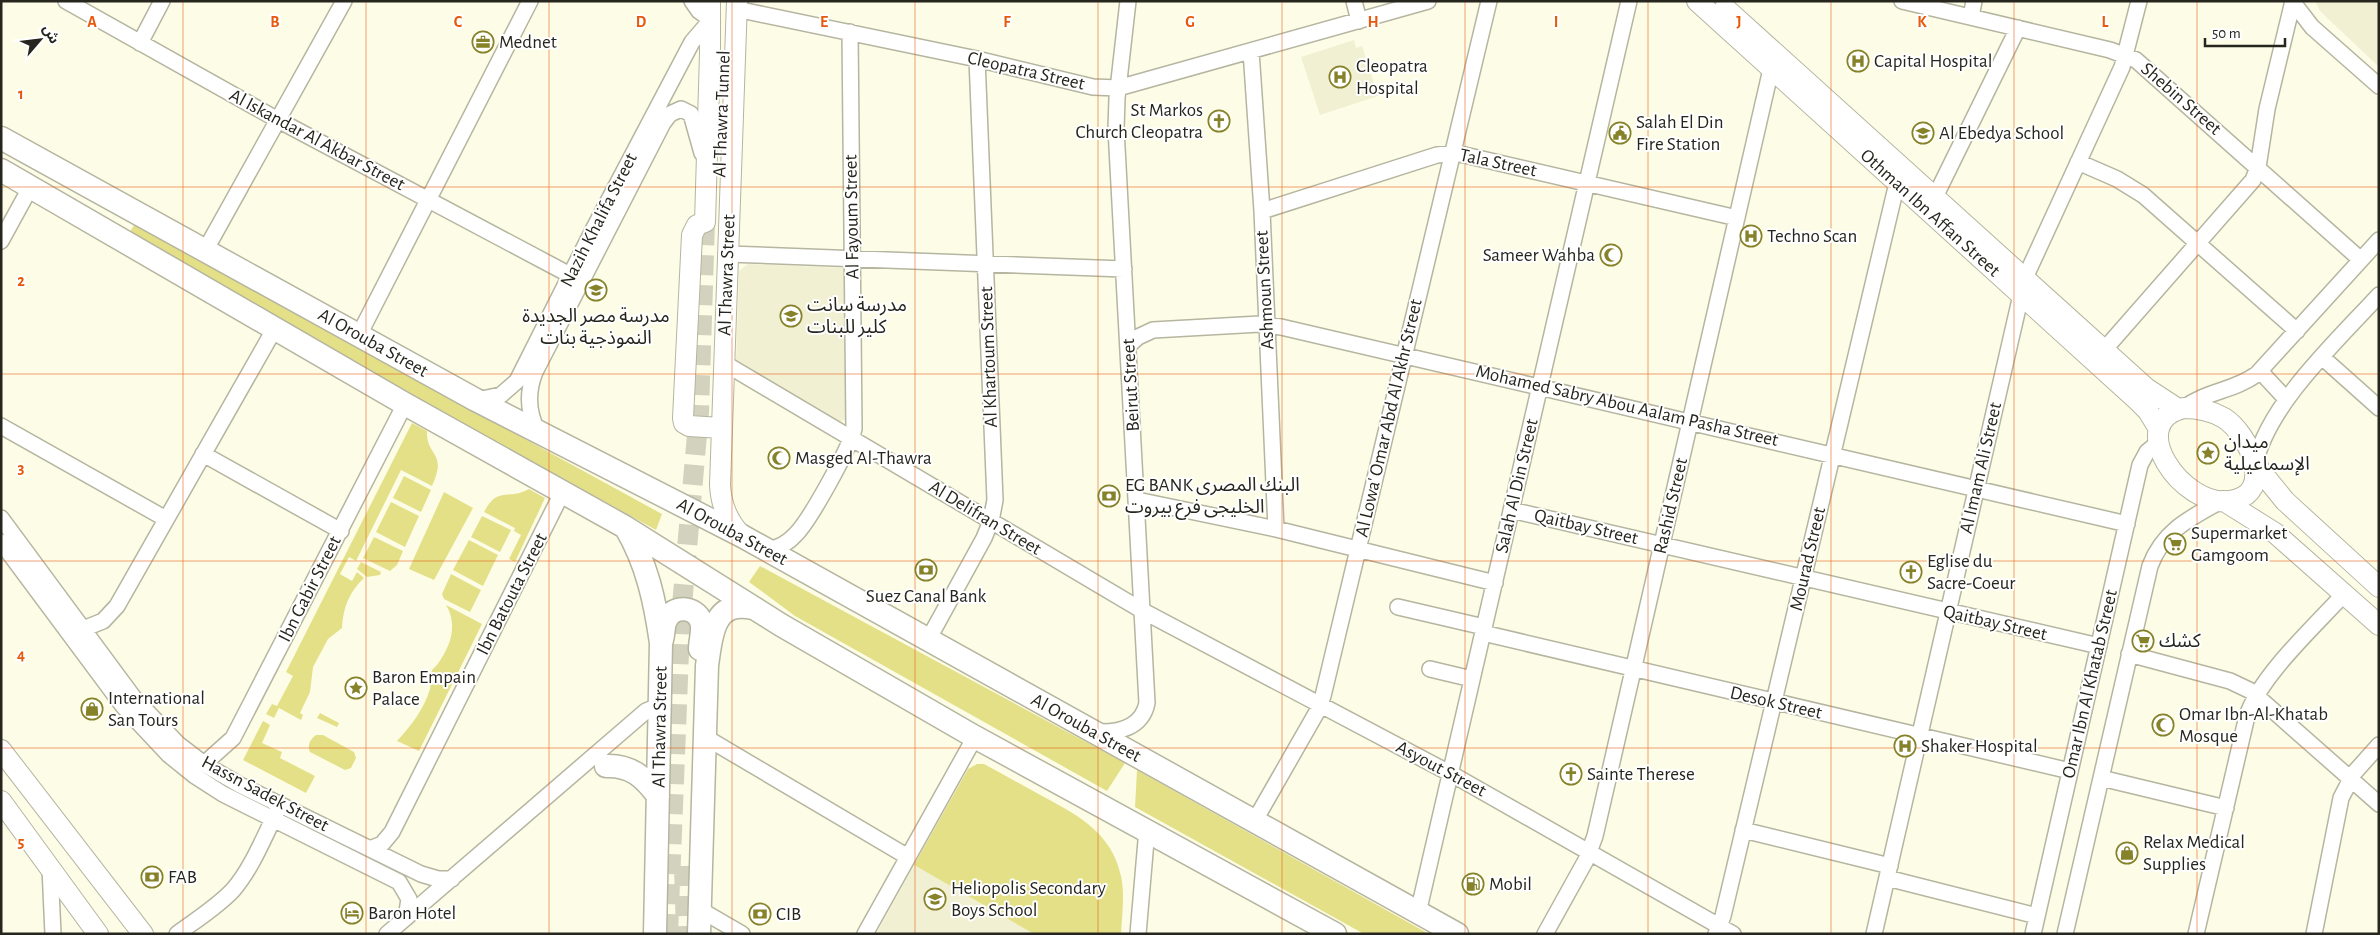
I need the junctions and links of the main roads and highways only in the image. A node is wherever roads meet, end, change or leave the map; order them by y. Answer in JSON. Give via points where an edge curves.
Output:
{"nodes":[{"id":1,"x":1696,"y":1,"type":"edge"},
{"id":2,"x":1717,"y":1,"type":"edge"},
{"id":3,"x":732,"y":4,"type":"edge"},
{"id":4,"x":710,"y":14,"type":"edge"},
{"id":5,"x":1,"y":138,"type":"edge"},
{"id":6,"x":1,"y":170,"type":"edge"},
{"id":7,"x":712,"y":224,"type":"junction"},
{"id":8,"x":2023,"y":287,"type":"junction"},
{"id":9,"x":2181,"y":409,"type":"junction"},
{"id":10,"x":722,"y":428,"type":"junction"},
{"id":11,"x":2159,"y":435,"type":"junction"},
{"id":12,"x":2255,"y":464,"type":"junction"},
{"id":13,"x":2223,"y":501,"type":"junction"},
{"id":14,"x":2290,"y":506,"type":"junction"},
{"id":15,"x":625,"y":527,"type":"junction"},
{"id":16,"x":742,"y":536,"type":"junction"},
{"id":17,"x":2292,"y":547,"type":"junction"},
{"id":18,"x":2376,"y":578,"type":"edge"},
{"id":19,"x":753,"y":608,"type":"junction"},
{"id":20,"x":2379,"y":625,"type":"edge"},
{"id":21,"x":661,"y":643,"type":"junction"},
{"id":22,"x":707,"y":666,"type":"junction"},
{"id":23,"x":1,"y":750,"type":"edge"},
{"id":24,"x":606,"y":766,"type":"dead end"},
{"id":25,"x":658,"y":796,"type":"junction"},
{"id":26,"x":1,"y":800,"type":"edge"},
{"id":27,"x":98,"y":934,"type":"edge"},
{"id":28,"x":143,"y":934,"type":"edge"},
{"id":29,"x":655,"y":934,"type":"edge"},
{"id":30,"x":699,"y":934,"type":"edge"},
{"id":31,"x":1335,"y":934,"type":"edge"},
{"id":32,"x":1457,"y":934,"type":"edge"}],
"edges":[{"from":1,"to":8,"type":"main road","name":"Othman Ibn Affan Street","via":[[1897,183]]},
{"from":2,"to":8,"type":"main road","name":"Othman Ibn Affan Street","via":[[1935,197]]},
{"from":3,"to":7,"type":"main road","name":"Al Thawra Tunnel"},
{"from":3,"to":10,"type":"main road","name":"Al Thawra Street"},
{"from":4,"to":7,"type":"main road","name":"Al Thawra Street","via":[[707,157]]},
{"from":5,"to":16,"type":"highway","name":"Al Orouba Street","via":[[476,400]]},
{"from":6,"to":15,"type":"highway","name":"Al Orouba Street"},
{"from":7,"to":10,"type":"main road","via":[[698,225],[692,235],[683,418],[688,426]]},
{"from":8,"to":9,"type":"main road","name":"Othman Ibn Affan Street","via":[[2104,350],[2150,391]]},
{"from":8,"to":11,"type":"main road","name":"Othman Ibn Affan Street","via":[[2144,407]]},
{"from":9,"to":11,"type":"main road","via":[[2166,417]]},
{"from":9,"to":12,"type":"main road","via":[[2205,410],[2229,422],[2247,443]]},
{"from":10,"to":16,"type":"main road","name":"Al Thawra Street","via":[[721,498],[730,521]]},
{"from":11,"to":13,"type":"main road","via":[[2165,460],[2180,482],[2202,496]]},
{"from":12,"to":13,"type":"main road","via":[[2251,488],[2242,497]]},
{"from":12,"to":14,"type":"main road"},
{"from":13,"to":17,"type":"main road","via":[[2263,524]]},
{"from":14,"to":17,"type":"main road","via":[[2278,505],[2273,516]]},
{"from":14,"to":18,"type":"main road"},
{"from":15,"to":19,"type":"highway","name":"Al Orouba Street"},
{"from":15,"to":21,"type":"highway","name":"Al Thawra Street","via":[[649,579]]},
{"from":16,"to":32,"type":"highway","name":"Al Orouba Street"},
{"from":17,"to":20,"type":"main road"},
{"from":19,"to":22,"type":"highway","via":[[731,609],[718,618],[712,631]]},
{"from":19,"to":31,"type":"highway","name":"Al Orouba Street","via":[[975,737]]},
{"from":21,"to":22,"type":"highway","via":[[669,615],[680,609],[692,611],[702,624],[700,650]]},
{"from":21,"to":25,"type":"highway","name":"Al Thawra Street"},
{"from":22,"to":30,"type":"highway"},
{"from":23,"to":28,"type":"main road"},
{"from":24,"to":25,"type":"highway","via":[[634,771]]},
{"from":25,"to":29,"type":"highway","name":"Al Thawra Street"},
{"from":26,"to":27,"type":"main road"}]}
